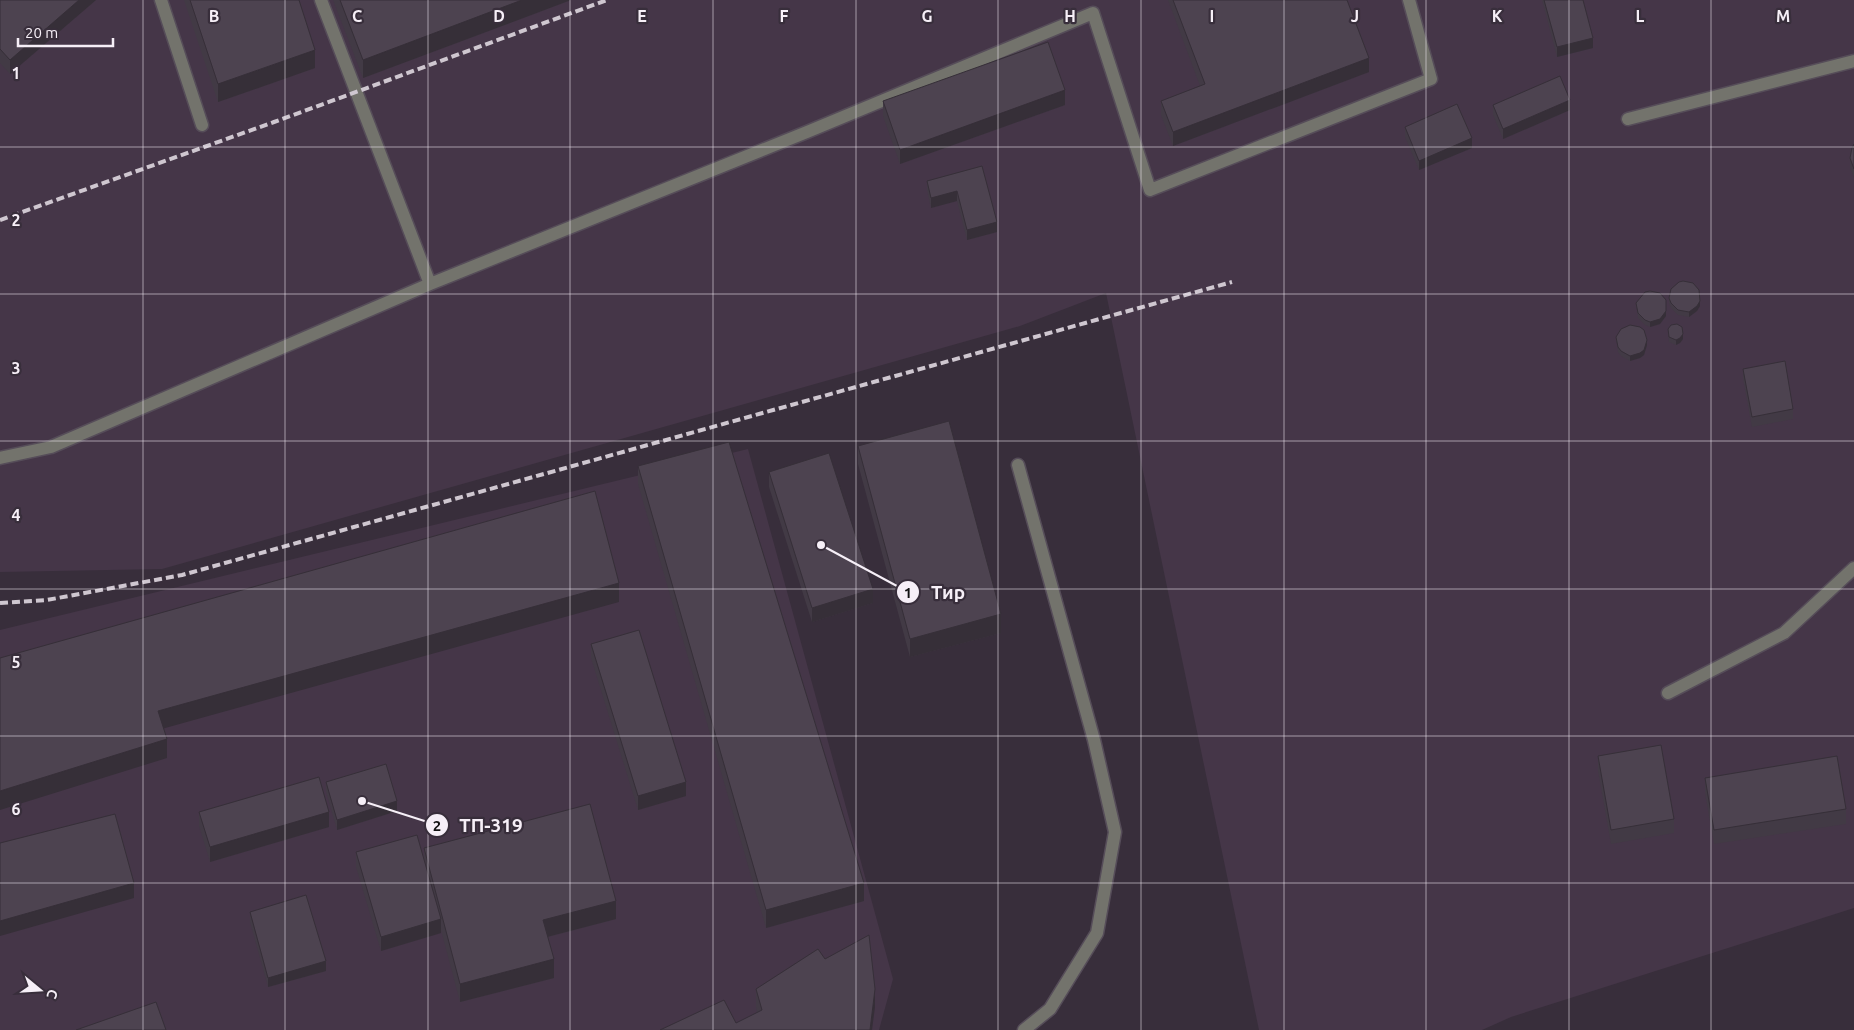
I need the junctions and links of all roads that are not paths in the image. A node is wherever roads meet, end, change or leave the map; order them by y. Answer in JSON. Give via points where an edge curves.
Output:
{"nodes":[{"id":1,"x":161,"y":0,"type":"edge"},
{"id":2,"x":321,"y":0,"type":"edge"},
{"id":3,"x":1409,"y":0,"type":"edge"},
{"id":4,"x":1854,"y":61,"type":"edge"},
{"id":5,"x":1628,"y":119,"type":"dead end"},
{"id":6,"x":202,"y":125,"type":"dead end"},
{"id":7,"x":430,"y":284,"type":"junction"},
{"id":8,"x":0,"y":458,"type":"edge"},
{"id":9,"x":1018,"y":465,"type":"dead end"},
{"id":10,"x":1854,"y":568,"type":"edge"},
{"id":11,"x":1668,"y":693,"type":"dead end"},
{"id":12,"x":1024,"y":1030,"type":"edge"}],
"edges":[{"from":1,"to":6,"type":"lane"},
{"from":2,"to":7,"type":"lane"},
{"from":3,"to":7,"type":"lane","via":[[1432,79],[1150,190],[1093,13]]},
{"from":4,"to":5,"type":"lane"},
{"from":7,"to":8,"type":"lane","via":[[51,447]]},
{"from":9,"to":12,"type":"lane","via":[[1094,740],[1115,832],[1097,933],[1050,1009]]},
{"from":10,"to":11,"type":"lane","via":[[1784,633]]}]}
